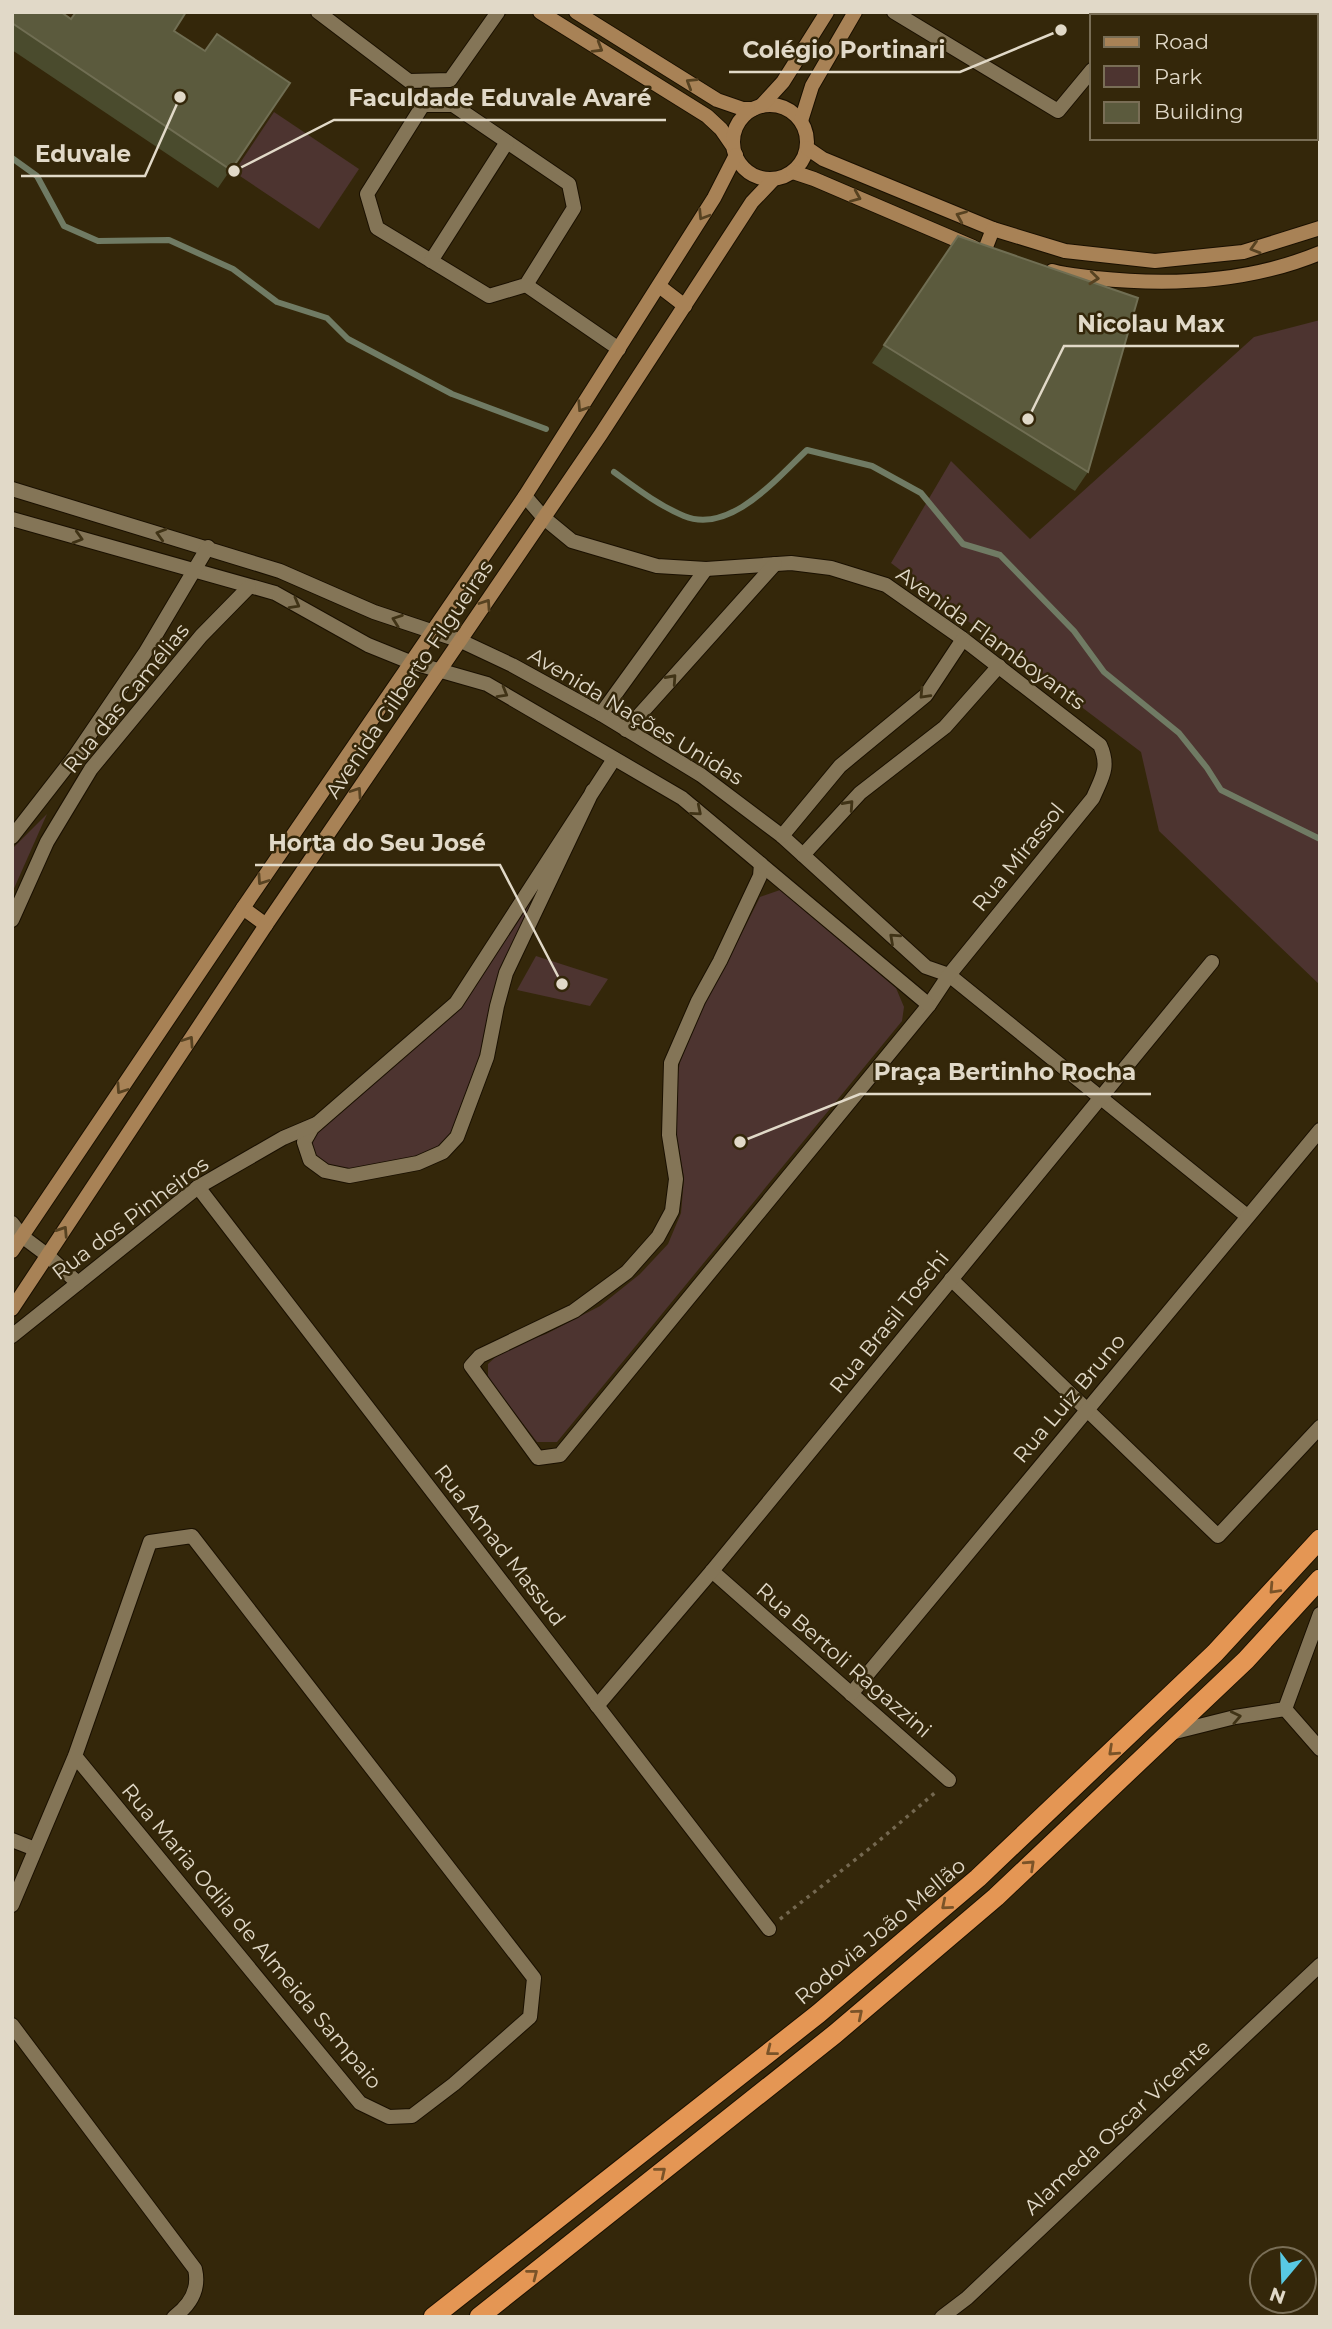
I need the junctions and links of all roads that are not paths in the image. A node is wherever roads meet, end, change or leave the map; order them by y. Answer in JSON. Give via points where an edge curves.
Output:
{"nodes":[{"id":1,"x":318,"y":12,"type":"edge"},
{"id":2,"x":498,"y":12,"type":"edge"},
{"id":3,"x":540,"y":12,"type":"edge"},
{"id":4,"x":576,"y":12,"type":"edge"},
{"id":5,"x":827,"y":12,"type":"edge"},
{"id":6,"x":855,"y":12,"type":"edge"},
{"id":7,"x":894,"y":12,"type":"edge"},
{"id":8,"x":1090,"y":72,"type":"edge"},
{"id":9,"x":757,"y":107,"type":"junction"},
{"id":10,"x":801,"y":121,"type":"junction"},
{"id":11,"x":507,"y":142,"type":"junction"},
{"id":12,"x":807,"y":148,"type":"junction"},
{"id":13,"x":734,"y":150,"type":"junction"},
{"id":14,"x":793,"y":172,"type":"junction"},
{"id":15,"x":772,"y":180,"type":"junction"},
{"id":16,"x":1320,"y":228,"type":"edge"},
{"id":17,"x":993,"y":229,"type":"junction"},
{"id":18,"x":1320,"y":253,"type":"edge"},
{"id":19,"x":431,"y":261,"type":"junction"},
{"id":20,"x":1035,"y":267,"type":"edge"},
{"id":21,"x":526,"y":285,"type":"junction"},
{"id":22,"x":659,"y":286,"type":"junction"},
{"id":23,"x":685,"y":306,"type":"junction"},
{"id":24,"x":619,"y":349,"type":"junction"},
{"id":25,"x":12,"y":489,"type":"edge"},
{"id":26,"x":525,"y":496,"type":"junction"},
{"id":27,"x":544,"y":518,"type":"junction"},
{"id":28,"x":12,"y":519,"type":"edge"},
{"id":29,"x":208,"y":547,"type":"junction"},
{"id":30,"x":775,"y":564,"type":"junction"},
{"id":31,"x":706,"y":569,"type":"junction"},
{"id":32,"x":195,"y":572,"type":"junction"},
{"id":33,"x":249,"y":587,"type":"junction"},
{"id":34,"x":431,"y":633,"type":"junction"},
{"id":35,"x":963,"y":639,"type":"junction"},
{"id":36,"x":461,"y":641,"type":"junction"},
{"id":37,"x":410,"y":662,"type":"junction"},
{"id":38,"x":999,"y":666,"type":"junction"},
{"id":39,"x":440,"y":671,"type":"junction"},
{"id":40,"x":601,"y":714,"type":"junction"},
{"id":41,"x":626,"y":730,"type":"junction"},
{"id":42,"x":614,"y":759,"type":"junction"},
{"id":43,"x":1107,"y":759,"type":"joint"},
{"id":44,"x":593,"y":790,"type":"junction"},
{"id":45,"x":782,"y":836,"type":"junction"},
{"id":46,"x":12,"y":837,"type":"edge"},
{"id":47,"x":803,"y":856,"type":"junction"},
{"id":48,"x":761,"y":864,"type":"junction"},
{"id":49,"x":243,"y":908,"type":"junction"},
{"id":50,"x":12,"y":920,"type":"edge"},
{"id":51,"x":266,"y":925,"type":"junction"},
{"id":52,"x":1212,"y":962,"type":"dead end"},
{"id":53,"x":949,"y":975,"type":"junction"},
{"id":54,"x":929,"y":1005,"type":"junction"},
{"id":55,"x":1100,"y":1098,"type":"junction"},
{"id":56,"x":317,"y":1123,"type":"junction"},
{"id":57,"x":1320,"y":1130,"type":"edge"},
{"id":58,"x":198,"y":1187,"type":"junction"},
{"id":59,"x":1247,"y":1216,"type":"junction"},
{"id":60,"x":12,"y":1223,"type":"edge"},
{"id":61,"x":23,"y":1237,"type":"junction"},
{"id":62,"x":12,"y":1251,"type":"edge"},
{"id":63,"x":47,"y":1255,"type":"junction"},
{"id":64,"x":951,"y":1279,"type":"junction"},
{"id":65,"x":78,"y":1283,"type":"junction"},
{"id":66,"x":12,"y":1309,"type":"edge"},
{"id":67,"x":12,"y":1336,"type":"edge"},
{"id":68,"x":1086,"y":1410,"type":"junction"},
{"id":69,"x":1320,"y":1427,"type":"edge"},
{"id":70,"x":1320,"y":1539,"type":"edge"},
{"id":71,"x":712,"y":1571,"type":"junction"},
{"id":72,"x":1320,"y":1579,"type":"edge"},
{"id":73,"x":1320,"y":1614,"type":"edge"},
{"id":74,"x":851,"y":1694,"type":"junction"},
{"id":75,"x":597,"y":1706,"type":"junction"},
{"id":76,"x":1285,"y":1709,"type":"junction"},
{"id":77,"x":1170,"y":1733,"type":"junction"},
{"id":78,"x":1320,"y":1749,"type":"edge"},
{"id":79,"x":75,"y":1756,"type":"junction"},
{"id":80,"x":949,"y":1780,"type":"road end"},
{"id":81,"x":12,"y":1840,"type":"edge"},
{"id":82,"x":36,"y":1849,"type":"junction"},
{"id":83,"x":13,"y":1901,"type":"edge"},
{"id":84,"x":769,"y":1929,"type":"road end"},
{"id":85,"x":1320,"y":1965,"type":"edge"},
{"id":86,"x":12,"y":2025,"type":"edge"},
{"id":87,"x":174,"y":2317,"type":"edge"},
{"id":88,"x":433,"y":2317,"type":"edge"},
{"id":89,"x":479,"y":2317,"type":"edge"},
{"id":90,"x":942,"y":2317,"type":"edge"}],
"edges":[{"from":1,"to":2,"type":"street","via":[[409,81],[450,80]]},
{"from":3,"to":13,"type":"main road","one_way":true,"via":[[707,116]]},
{"from":9,"to":4,"type":"main road","one_way":true,"via":[[743,109],[718,100]]},
{"from":5,"to":9,"type":"main road","via":[[783,82]]},
{"from":6,"to":10,"type":"main road","via":[[812,86]]},
{"from":7,"to":8,"type":"street","via":[[1058,111]]},
{"from":9,"to":10,"type":"main road","via":[[788,109]]},
{"from":9,"to":13,"type":"main road","via":[[740,120],[733,136]]},
{"from":10,"to":12,"type":"main road"},
{"from":11,"to":19,"type":"street"},
{"from":11,"to":19,"type":"street","via":[[453,105],[423,105],[367,194],[377,228]]},
{"from":11,"to":21,"type":"street","via":[[569,184],[573,208]]},
{"from":12,"to":14,"type":"main road"},
{"from":17,"to":12,"type":"main road","one_way":true,"via":[[823,159]]},
{"from":13,"to":15,"type":"main road","via":[[746,171]]},
{"from":13,"to":22,"type":"main road","name":"Avenida Gilberto Filgueiras","one_way":true,"via":[[714,198]]},
{"from":14,"to":15,"type":"main road"},
{"from":14,"to":17,"type":"main road","one_way":true,"via":[[990,254]]},
{"from":15,"to":23,"type":"main road","name":"Avenida Gilberto Filgueiras","via":[[752,202]]},
{"from":16,"to":17,"type":"main road","one_way":true,"via":[[1242,252],[1155,261],[1065,251]]},
{"from":20,"to":18,"type":"main road","one_way":true,"via":[[1133,282],[1213,279],[1290,265]]},
{"from":19,"to":21,"type":"street","via":[[489,296]]},
{"from":21,"to":24,"type":"street"},
{"from":22,"to":23,"type":"main road"},
{"from":22,"to":24,"type":"main road","name":"Avenida Gilberto Filgueiras"},
{"from":23,"to":27,"type":"main road","name":"Avenida Gilberto Filgueiras"},
{"from":24,"to":26,"type":"main road","name":"Avenida Gilberto Filgueiras","one_way":true},
{"from":29,"to":25,"type":"street","name":"Avenida Nações Unidas","one_way":true},
{"from":26,"to":27,"type":"street","name":"Avenida Flamboyants"},
{"from":26,"to":34,"type":"main road","name":"Avenida Gilberto Filgueiras"},
{"from":27,"to":31,"type":"street","name":"Avenida Flamboyants","via":[[572,541],[657,566]]},
{"from":36,"to":27,"type":"main road","name":"Avenida Gilberto Filgueiras","one_way":true},
{"from":28,"to":32,"type":"street","one_way":true},
{"from":29,"to":32,"type":"street","name":"Rua das Camélias"},
{"from":34,"to":29,"type":"street","name":"Avenida Nações Unidas","one_way":true,"via":[[280,571]]},
{"from":30,"to":31,"type":"street","name":"Avenida Flamboyants"},
{"from":30,"to":35,"type":"street","name":"Avenida Flamboyants","via":[[831,568],[886,585]]},
{"from":41,"to":30,"type":"street","one_way":true},
{"from":31,"to":40,"type":"street"},
{"from":32,"to":33,"type":"street"},
{"from":32,"to":46,"type":"street","name":"Rua das Camélias","via":[[75,756]]},
{"from":33,"to":37,"type":"street","one_way":true,"via":[[275,593],[368,646]]},
{"from":33,"to":50,"type":"street","name":"Rua das Camélias","via":[[201,636],[91,769],[47,842]]},
{"from":34,"to":36,"type":"street","name":"Avenida Nações Unidas"},
{"from":34,"to":37,"type":"main road","name":"Avenida Gilberto Filgueiras"},
{"from":35,"to":38,"type":"street","name":"Avenida Flamboyants"},
{"from":35,"to":45,"type":"street","one_way":true,"via":[[926,695],[840,766]]},
{"from":36,"to":39,"type":"main road","name":"Avenida Gilberto Filgueiras"},
{"from":36,"to":40,"type":"street","name":"Avenida Nações Unidas"},
{"from":37,"to":39,"type":"street"},
{"from":37,"to":49,"type":"main road","name":"Avenida Gilberto Filgueiras","one_way":true},
{"from":38,"to":43,"type":"street","name":"Avenida Flamboyants","via":[[1100,745]]},
{"from":47,"to":38,"type":"street","one_way":true,"via":[[860,793],[945,727]]},
{"from":39,"to":42,"type":"street","one_way":true,"via":[[487,684]]},
{"from":51,"to":39,"type":"main road","name":"Avenida Gilberto Filgueiras","one_way":true},
{"from":40,"to":41,"type":"street","name":"Avenida Nações Unidas"},
{"from":41,"to":45,"type":"street","name":"Avenida Nações Unidas","via":[[701,775]]},
{"from":42,"to":44,"type":"street","name":"Rua dos Pinheiros"},
{"from":42,"to":48,"type":"street","one_way":true,"via":[[682,798]]},
{"from":43,"to":53,"type":"street","name":"Rua Mirassol","via":[[1093,798]]},
{"from":44,"to":56,"type":"street","name":"Rua dos Pinheiros","via":[[456,1003]]},
{"from":44,"to":56,"type":"street","name":"Rua dos Pinheiros","via":[[506,973],[487,1057],[457,1136],[443,1152],[418,1163],[349,1176],[325,1171],[310,1160],[304,1142]]},
{"from":45,"to":47,"type":"street","name":"Avenida Nações Unidas"},
{"from":53,"to":47,"type":"street","name":"Avenida Nações Unidas","one_way":true,"via":[[926,967]]},
{"from":48,"to":54,"type":"street"},
{"from":48,"to":54,"type":"street","name":"Rua Mirassol","via":[[760,876],[671,1063],[669,1135],[676,1179],[672,1211],[658,1237],[627,1272],[574,1311],[480,1356],[471,1366],[538,1458],[560,1455]]},
{"from":49,"to":51,"type":"main road"},
{"from":49,"to":61,"type":"main road","name":"Avenida Gilberto Filgueiras","one_way":true},
{"from":63,"to":51,"type":"main road","name":"Avenida Gilberto Filgueiras","one_way":true},
{"from":52,"to":55,"type":"street","name":"Rua Brasil Toschi"},
{"from":53,"to":54,"type":"street","name":"Rua Mirassol"},
{"from":53,"to":55,"type":"street","name":"Avenida Nações Unidas"},
{"from":55,"to":59,"type":"street","name":"Avenida Nações Unidas"},
{"from":55,"to":64,"type":"street","name":"Rua Brasil Toschi"},
{"from":56,"to":58,"type":"street","name":"Rua dos Pinheiros"},
{"from":57,"to":59,"type":"street","name":"Rua Luiz Bruno"},
{"from":58,"to":65,"type":"street","name":"Rua dos Pinheiros"},
{"from":58,"to":75,"type":"street","name":"Rua Amad Massud"},
{"from":59,"to":68,"type":"street","name":"Rua Luiz Bruno"},
{"from":60,"to":61,"type":"street"},
{"from":61,"to":62,"type":"main road","name":"Avenida Gilberto Filgueiras"},
{"from":61,"to":63,"type":"street"},
{"from":63,"to":65,"type":"street"},
{"from":63,"to":66,"type":"main road","name":"Avenida Gilberto Filgueiras"},
{"from":64,"to":68,"type":"street"},
{"from":64,"to":71,"type":"street","name":"Rua Brasil Toschi"},
{"from":65,"to":67,"type":"street","name":"Rua dos Pinheiros"},
{"from":68,"to":69,"type":"street","via":[[1218,1536]]},
{"from":68,"to":74,"type":"street","name":"Rua Luiz Bruno"},
{"from":70,"to":88,"type":"highway","name":"Rodovia João Mellão","one_way":true,"via":[[1215,1653],[978,1878],[818,2014]]},
{"from":71,"to":74,"type":"street","name":"Rua Bertoli Ragazzini"},
{"from":71,"to":75,"type":"street","name":"Rua Brasil Toschi"},
{"from":72,"to":77,"type":"highway","via":[[1246,1660]]},
{"from":73,"to":76,"type":"street"},
{"from":74,"to":80,"type":"street","name":"Rua Bertoli Ragazzini"},
{"from":75,"to":84,"type":"street","name":"Rua Amad Massud"},
{"from":77,"to":76,"type":"street","one_way":true},
{"from":76,"to":78,"type":"street"},
{"from":89,"to":77,"type":"highway","one_way":true,"via":[[835,2034],[996,1897]]},
{"from":79,"to":79,"type":"street","name":"Rua Maria Odila de Almeida Sampaio","via":[[150,1542],[192,1536],[534,1978],[530,2017],[412,2116],[389,2117],[360,2103]]},
{"from":79,"to":82,"type":"street"},
{"from":81,"to":82,"type":"street"},
{"from":82,"to":83,"type":"street"},
{"from":85,"to":90,"type":"street","name":"Alameda Oscar Vicente"},
{"from":86,"to":87,"type":"street","via":[[195,2269],[195,2292]]}]}
